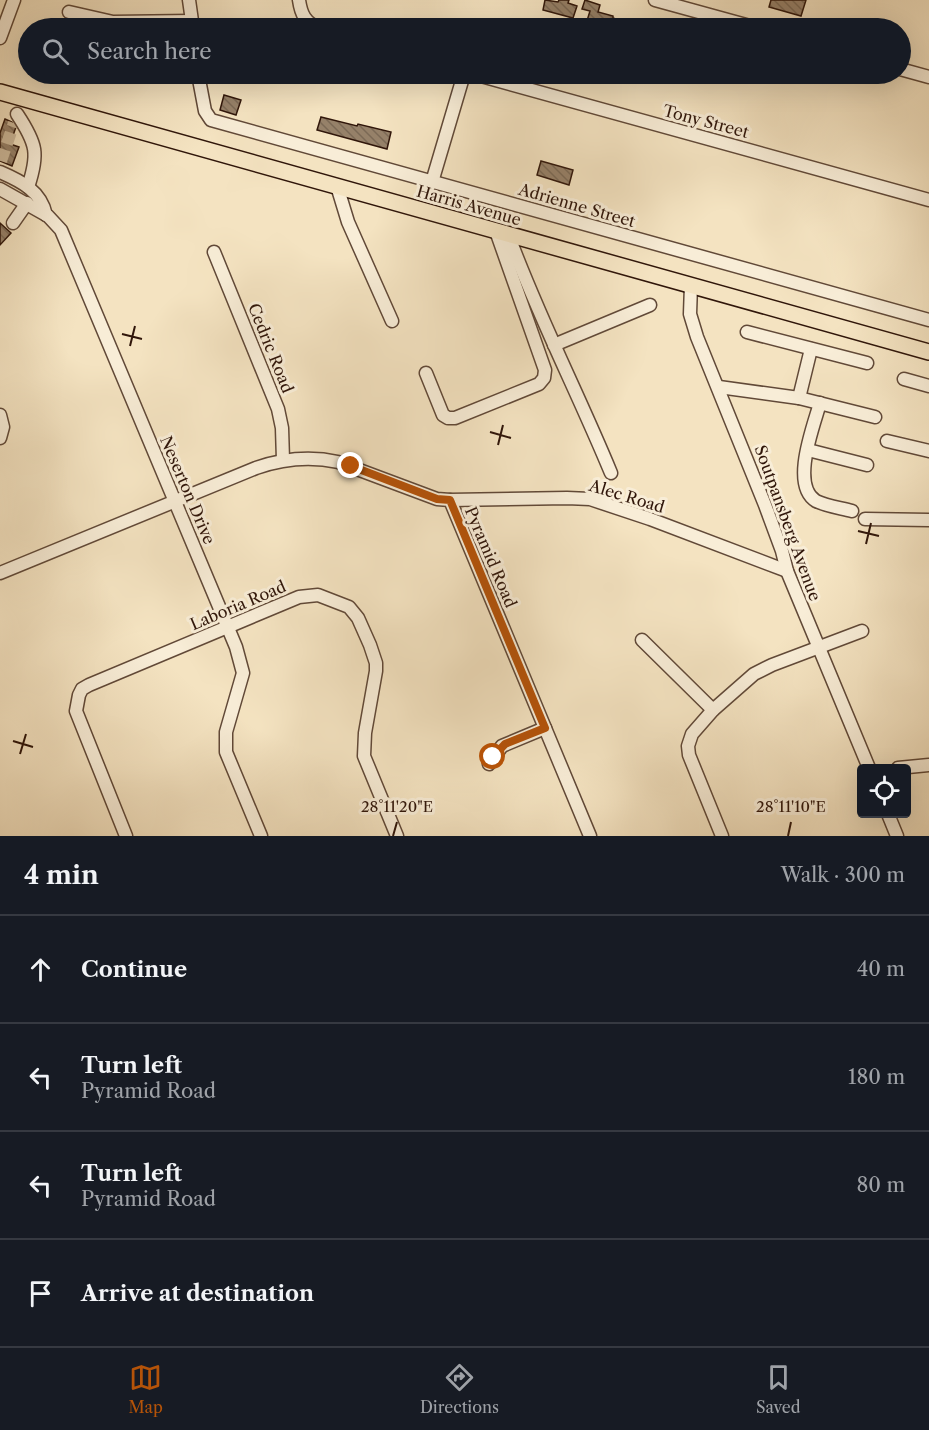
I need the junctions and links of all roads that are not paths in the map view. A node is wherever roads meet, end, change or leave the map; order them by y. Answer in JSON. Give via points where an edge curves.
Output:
{"nodes":[{"id":1,"x":15,"y":0,"type":"edge"},
{"id":2,"x":189,"y":0,"type":"edge"},
{"id":3,"x":299,"y":0,"type":"edge"},
{"id":4,"x":655,"y":0,"type":"edge"},
{"id":5,"x":69,"y":12,"type":"dead end"},
{"id":6,"x":89,"y":18,"type":"edge"},
{"id":7,"x":192,"y":18,"type":"edge"},
{"id":8,"x":304,"y":18,"type":"edge"},
{"id":9,"x":721,"y":18,"type":"edge"},
{"id":10,"x":0,"y":38,"type":"edge"},
{"id":11,"x":911,"y":72,"type":"edge"},
{"id":12,"x":929,"y":77,"type":"edge"},
{"id":13,"x":200,"y":84,"type":"edge"},
{"id":14,"x":461,"y":84,"type":"edge"},
{"id":15,"x":510,"y":84,"type":"edge"},
{"id":16,"x":0,"y":92,"type":"edge"},
{"id":17,"x":23,"y":99,"type":"junction"},
{"id":18,"x":0,"y":166,"type":"edge"},
{"id":19,"x":432,"y":182,"type":"junction"},
{"id":20,"x":337,"y":186,"type":"junction"},
{"id":21,"x":28,"y":187,"type":"junction"},
{"id":22,"x":0,"y":189,"type":"edge"},
{"id":23,"x":929,"y":200,"type":"edge"},
{"id":24,"x":27,"y":204,"type":"junction"},
{"id":25,"x":46,"y":214,"type":"junction"},
{"id":26,"x":13,"y":223,"type":"dead end"},
{"id":27,"x":502,"y":232,"type":"junction"},
{"id":28,"x":214,"y":252,"type":"dead end"},
{"id":29,"x":691,"y":285,"type":"junction"},
{"id":30,"x":650,"y":305,"type":"dead end"},
{"id":31,"x":929,"y":320,"type":"edge"},
{"id":32,"x":392,"y":321,"type":"dead end"},
{"id":33,"x":747,"y":332,"type":"dead end"},
{"id":34,"x":554,"y":345,"type":"junction"},
{"id":35,"x":811,"y":349,"type":"junction"},
{"id":36,"x":929,"y":352,"type":"edge"},
{"id":37,"x":867,"y":363,"type":"dead end"},
{"id":38,"x":426,"y":373,"type":"dead end"},
{"id":39,"x":904,"y":379,"type":"dead end"},
{"id":40,"x":929,"y":386,"type":"edge"},
{"id":41,"x":718,"y":387,"type":"junction"},
{"id":42,"x":799,"y":398,"type":"junction"},
{"id":43,"x":820,"y":403,"type":"junction"},
{"id":44,"x":0,"y":415,"type":"edge"},
{"id":45,"x":875,"y":417,"type":"dead end"},
{"id":46,"x":0,"y":438,"type":"edge"},
{"id":47,"x":887,"y":441,"type":"dead end"},
{"id":48,"x":808,"y":450,"type":"junction"},
{"id":49,"x":929,"y":451,"type":"edge"},
{"id":50,"x":283,"y":460,"type":"junction"},
{"id":51,"x":867,"y":465,"type":"dead end"},
{"id":52,"x":611,"y":474,"type":"dead end"},
{"id":53,"x":176,"y":500,"type":"junction"},
{"id":54,"x":450,"y":500,"type":"junction"},
{"id":55,"x":852,"y":511,"type":"dead end"},
{"id":56,"x":865,"y":519,"type":"dead end"},
{"id":57,"x":929,"y":520,"type":"edge"},
{"id":58,"x":787,"y":571,"type":"junction"},
{"id":59,"x":0,"y":573,"type":"edge"},
{"id":60,"x":228,"y":627,"type":"junction"},
{"id":61,"x":862,"y":631,"type":"dead end"},
{"id":62,"x":642,"y":640,"type":"dead end"},
{"id":63,"x":818,"y":648,"type":"junction"},
{"id":64,"x":713,"y":710,"type":"junction"},
{"id":65,"x":545,"y":728,"type":"junction"},
{"id":66,"x":489,"y":764,"type":"dead end"},
{"id":67,"x":867,"y":764,"type":"edge"},
{"id":68,"x":929,"y":765,"type":"edge"},
{"id":69,"x":911,"y":767,"type":"edge"},
{"id":70,"x":890,"y":818,"type":"edge"},
{"id":71,"x":126,"y":836,"type":"edge"},
{"id":72,"x":261,"y":836,"type":"edge"},
{"id":73,"x":397,"y":836,"type":"edge"},
{"id":74,"x":590,"y":836,"type":"edge"},
{"id":75,"x":722,"y":836,"type":"edge"},
{"id":76,"x":897,"y":836,"type":"edge"}],
"edges":[{"from":1,"to":10,"type":"street"},
{"from":2,"to":7,"type":"street"},
{"from":3,"to":8,"type":"street"},
{"from":4,"to":9,"type":"street"},
{"from":5,"to":6,"type":"street"},
{"from":11,"to":12,"type":"street"},
{"from":13,"to":19,"type":"street","name":"Adrienne Street","via":[[206,114],[216,122]]},
{"from":14,"to":19,"type":"street"},
{"from":15,"to":23,"type":"street","name":"Tony Street"},
{"from":16,"to":17,"type":"main road","name":"Harris Avenue"},
{"from":17,"to":20,"type":"main road","name":"Harris Avenue"},
{"from":17,"to":21,"type":"street","via":[[16,119],[27,129],[35,151]]},
{"from":18,"to":21,"type":"street"},
{"from":19,"to":31,"type":"street","name":"Adrienne Street"},
{"from":20,"to":27,"type":"main road","name":"Harris Avenue"},
{"from":20,"to":32,"type":"street","via":[[348,222]]},
{"from":21,"to":25,"type":"street","via":[[44,203]]},
{"from":22,"to":24,"type":"street","name":"Neserton Drive"},
{"from":24,"to":25,"type":"street","name":"Neserton Drive"},
{"from":24,"to":26,"type":"street"},
{"from":25,"to":53,"type":"street","name":"Neserton Drive","via":[[61,230],[73,256]]},
{"from":27,"to":29,"type":"main road","name":"Harris Avenue"},
{"from":27,"to":34,"type":"street"},
{"from":27,"to":38,"type":"street","via":[[545,370],[544,378],[539,384],[448,418],[443,416]]},
{"from":28,"to":50,"type":"street","name":"Cedric Road","via":[[278,410]]},
{"from":29,"to":36,"type":"main road","name":"Harris Avenue"},
{"from":29,"to":41,"type":"street","name":"Soutpansberg Avenue","via":[[690,314]]},
{"from":30,"to":34,"type":"street"},
{"from":33,"to":35,"type":"street"},
{"from":34,"to":52,"type":"street"},
{"from":35,"to":37,"type":"street"},
{"from":35,"to":42,"type":"street"},
{"from":39,"to":40,"type":"street"},
{"from":41,"to":42,"type":"street"},
{"from":41,"to":58,"type":"street","name":"Soutpansberg Avenue"},
{"from":42,"to":43,"type":"street"},
{"from":43,"to":45,"type":"street"},
{"from":43,"to":48,"type":"street"},
{"from":44,"to":46,"type":"street"},
{"from":47,"to":49,"type":"street"},
{"from":48,"to":51,"type":"street"},
{"from":48,"to":55,"type":"street","via":[[804,480],[812,497]]},
{"from":50,"to":53,"type":"street","name":"Pyramid Road"},
{"from":50,"to":54,"type":"street","name":"Pyramid Road","via":[[338,462],[437,499]]},
{"from":53,"to":59,"type":"street","name":"Pyramid Road"},
{"from":53,"to":60,"type":"street","name":"Neserton Drive"},
{"from":54,"to":58,"type":"street","name":"Alec Road","via":[[590,499]]},
{"from":54,"to":65,"type":"street","name":"Pyramid Road"},
{"from":56,"to":57,"type":"street"},
{"from":58,"to":63,"type":"street","name":"Soutpansberg Avenue"},
{"from":60,"to":71,"type":"street","name":"Laboria Road","via":[[82,689],[76,711]]},
{"from":60,"to":72,"type":"street","name":"Neserton Drive","via":[[243,673],[226,732],[226,752]]},
{"from":60,"to":73,"type":"street","name":"Laboria Road","via":[[306,595],[330,599],[354,612],[376,663],[364,756]]},
{"from":61,"to":63,"type":"street"},
{"from":62,"to":64,"type":"street"},
{"from":63,"to":64,"type":"street","via":[[754,674]]},
{"from":63,"to":67,"type":"street","name":"Soutpansberg Avenue"},
{"from":64,"to":75,"type":"street","via":[[692,734],[688,750]]},
{"from":65,"to":66,"type":"street","via":[[502,746]]},
{"from":65,"to":74,"type":"street","name":"Pyramid Road"},
{"from":68,"to":69,"type":"street"},
{"from":70,"to":76,"type":"street"}]}
